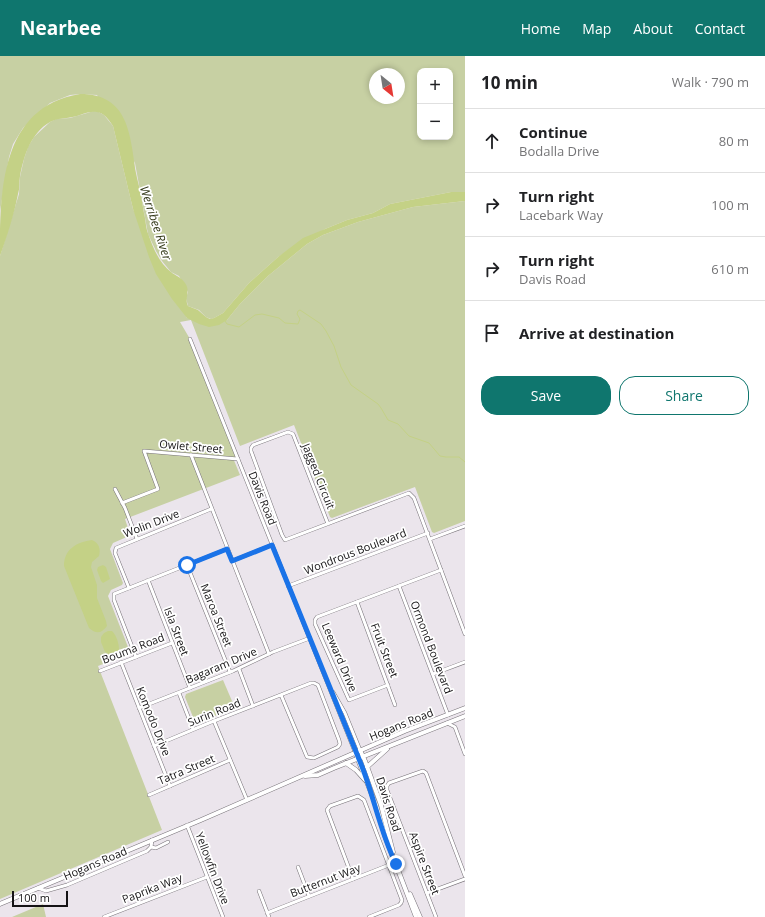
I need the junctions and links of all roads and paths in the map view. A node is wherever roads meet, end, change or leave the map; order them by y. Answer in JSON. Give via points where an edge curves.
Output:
{"nodes":[{"id":1,"x":190,"y":339,"type":"dead end"},
{"id":2,"x":191,"y":455,"type":"junction"},
{"id":3,"x":238,"y":458,"type":"junction"},
{"id":4,"x":115,"y":489,"type":"dead end"},
{"id":5,"x":122,"y":503,"type":"junction"},
{"id":6,"x":211,"y":509,"type":"junction"},
{"id":7,"x":328,"y":524,"type":"junction"},
{"id":8,"x":465,"y":526,"type":"edge"},
{"id":9,"x":428,"y":533,"type":"junction"},
{"id":10,"x":137,"y":539,"type":"junction"},
{"id":11,"x":430,"y":539,"type":"junction"},
{"id":12,"x":272,"y":545,"type":"junction"},
{"id":13,"x":227,"y":549,"type":"junction"},
{"id":14,"x":232,"y":561,"type":"junction"},
{"id":15,"x":187,"y":565,"type":"junction"},
{"id":16,"x":441,"y":570,"type":"junction"},
{"id":17,"x":148,"y":580,"type":"junction"},
{"id":18,"x":288,"y":586,"type":"junction"},
{"id":19,"x":399,"y":586,"type":"junction"},
{"id":20,"x":129,"y":588,"type":"junction"},
{"id":21,"x":356,"y":602,"type":"junction"},
{"id":22,"x":465,"y":634,"type":"edge"},
{"id":23,"x":310,"y":638,"type":"junction"},
{"id":24,"x":172,"y":642,"type":"junction"},
{"id":25,"x":269,"y":654,"type":"junction"},
{"id":26,"x":136,"y":656,"type":"junction"},
{"id":27,"x":121,"y":662,"type":"junction"},
{"id":28,"x":465,"y":662,"type":"edge"},
{"id":29,"x":238,"y":668,"type":"junction"},
{"id":30,"x":100,"y":671,"type":"dead end"},
{"id":31,"x":230,"y":672,"type":"junction"},
{"id":32,"x":432,"y":674,"type":"junction"},
{"id":33,"x":388,"y":685,"type":"junction"},
{"id":34,"x":190,"y":688,"type":"junction"},
{"id":35,"x":179,"y":693,"type":"junction"},
{"id":36,"x":281,"y":695,"type":"junction"},
{"id":37,"x":395,"y":705,"type":"dead end"},
{"id":38,"x":253,"y":706,"type":"junction"},
{"id":39,"x":139,"y":708,"type":"junction"},
{"id":40,"x":465,"y":708,"type":"edge"},
{"id":41,"x":448,"y":715,"type":"junction"},
{"id":42,"x":465,"y":716,"type":"edge"},
{"id":43,"x":459,"y":718,"type":"junction"},
{"id":44,"x":214,"y":721,"type":"junction"},
{"id":45,"x":447,"y":723,"type":"junction"},
{"id":46,"x":455,"y":727,"type":"junction"},
{"id":47,"x":193,"y":730,"type":"junction"},
{"id":48,"x":154,"y":746,"type":"junction"},
{"id":49,"x":390,"y":746,"type":"junction"},
{"id":50,"x":358,"y":751,"type":"junction"},
{"id":51,"x":465,"y":754,"type":"edge"},
{"id":52,"x":361,"y":757,"type":"junction"},
{"id":53,"x":230,"y":760,"type":"junction"},
{"id":54,"x":346,"y":764,"type":"junction"},
{"id":55,"x":367,"y":766,"type":"junction"},
{"id":56,"x":301,"y":776,"type":"junction"},
{"id":57,"x":367,"y":782,"type":"junction"},
{"id":58,"x":170,"y":786,"type":"junction"},
{"id":59,"x":149,"y":795,"type":"dead end"},
{"id":60,"x":247,"y":800,"type":"junction"},
{"id":61,"x":187,"y":825,"type":"junction"},
{"id":62,"x":152,"y":840,"type":"junction"},
{"id":63,"x":168,"y":842,"type":"dead end"},
{"id":64,"x":150,"y":847,"type":"junction"},
{"id":65,"x":396,"y":864,"type":"junction"},
{"id":66,"x":389,"y":865,"type":"junction"},
{"id":67,"x":298,"y":867,"type":"dead end"},
{"id":68,"x":465,"y":876,"type":"edge"},
{"id":69,"x":207,"y":877,"type":"junction"},
{"id":70,"x":353,"y":879,"type":"junction"},
{"id":71,"x":465,"y":879,"type":"edge"},
{"id":72,"x":404,"y":884,"type":"junction"},
{"id":73,"x":38,"y":888,"type":"junction"},
{"id":74,"x":259,"y":891,"type":"dead end"},
{"id":75,"x":427,"y":893,"type":"junction"},
{"id":76,"x":309,"y":896,"type":"junction"},
{"id":77,"x":0,"y":904,"type":"edge"},
{"id":78,"x":267,"y":913,"type":"junction"},
{"id":79,"x":104,"y":917,"type":"edge"},
{"id":80,"x":223,"y":917,"type":"edge"},
{"id":81,"x":268,"y":917,"type":"edge"},
{"id":82,"x":369,"y":917,"type":"edge"},
{"id":83,"x":416,"y":917,"type":"edge"},
{"id":84,"x":420,"y":917,"type":"edge"},
{"id":85,"x":436,"y":917,"type":"edge"}],
"edges":[{"from":1,"to":3,"type":"street","name":"Davis Road"},
{"from":2,"to":3,"type":"street","name":"Owlet Street"},
{"from":2,"to":5,"type":"street","name":"Owlet Street","via":[[144,451],[158,489]]},
{"from":2,"to":6,"type":"street"},
{"from":3,"to":12,"type":"street","name":"Davis Road"},
{"from":4,"to":5,"type":"street"},
{"from":5,"to":10,"type":"street"},
{"from":6,"to":10,"type":"street","name":"Wolin Drive"},
{"from":6,"to":13,"type":"street"},
{"from":7,"to":7,"type":"street","name":"Jagged Circuit","via":[[285,540],[251,451],[253,444],[288,432],[293,434]]},
{"from":7,"to":9,"type":"street","name":"Jagged Circuit","via":[[409,493],[414,498]]},
{"from":8,"to":11,"type":"street"},
{"from":9,"to":11,"type":"street","name":"Jagged Circuit"},
{"from":9,"to":18,"type":"street","name":"Wondrous Boulevard"},
{"from":10,"to":20,"type":"street","name":"Wolin Drive","via":[[115,549]]},
{"from":11,"to":16,"type":"street","name":"Jagged Circuit"},
{"from":12,"to":14,"type":"street"},
{"from":12,"to":18,"type":"street","name":"Davis Road"},
{"from":13,"to":14,"type":"street"},
{"from":13,"to":15,"type":"street"},
{"from":14,"to":25,"type":"street"},
{"from":15,"to":17,"type":"street"},
{"from":15,"to":31,"type":"street","name":"Maroa Street"},
{"from":16,"to":19,"type":"street","name":"Leeward Drive"},
{"from":16,"to":22,"type":"street","name":"Jagged Circuit"},
{"from":17,"to":20,"type":"street"},
{"from":17,"to":24,"type":"street","name":"Isla Street"},
{"from":18,"to":23,"type":"street","name":"Davis Road"},
{"from":19,"to":21,"type":"street","name":"Leeward Drive"},
{"from":19,"to":32,"type":"street","name":"Ormond Boulevard"},
{"from":20,"to":26,"type":"street","via":[[116,593],[113,598]]},
{"from":21,"to":33,"type":"street","name":"Fruit Street"},
{"from":21,"to":33,"type":"street","name":"Leeward Drive","via":[[317,617],[315,624],[349,700]]},
{"from":23,"to":25,"type":"street","name":"Bagaram Drive"},
{"from":23,"to":50,"type":"street","name":"Davis Road","via":[[330,687],[345,713]]},
{"from":24,"to":26,"type":"street","name":"Bouma Road"},
{"from":24,"to":34,"type":"street","name":"Isla Street"},
{"from":25,"to":29,"type":"street","name":"Bagaram Drive"},
{"from":26,"to":27,"type":"street","name":"Bouma Road"},
{"from":27,"to":30,"type":"street","name":"Bouma Road"},
{"from":27,"to":39,"type":"street","name":"Komodo Drive"},
{"from":28,"to":32,"type":"street"},
{"from":29,"to":31,"type":"street","name":"Bagaram Drive"},
{"from":29,"to":38,"type":"street"},
{"from":31,"to":34,"type":"street","name":"Bagaram Drive"},
{"from":32,"to":41,"type":"street","name":"Ormond Boulevard"},
{"from":33,"to":37,"type":"street","name":"Fruit Street"},
{"from":34,"to":35,"type":"street","name":"Bagaram Drive"},
{"from":35,"to":39,"type":"street","name":"Bagaram Drive"},
{"from":35,"to":47,"type":"street"},
{"from":36,"to":36,"type":"street","name":"Surin Road","via":[[308,757],[314,758],[338,747],[340,740],[317,684],[311,683]]},
{"from":36,"to":38,"type":"street","name":"Surin Road"},
{"from":38,"to":44,"type":"street","name":"Surin Road"},
{"from":39,"to":48,"type":"street","name":"Komodo Drive"},
{"from":40,"to":41,"type":"street","name":"Hogans Road"},
{"from":41,"to":50,"type":"street","name":"Hogans Road"},
{"from":42,"to":43,"type":"street","name":"Hogans Road"},
{"from":43,"to":45,"type":"street","name":"Hogans Road"},
{"from":43,"to":46,"type":"street"},
{"from":44,"to":47,"type":"street","name":"Surin Road"},
{"from":44,"to":53,"type":"street"},
{"from":45,"to":46,"type":"street"},
{"from":45,"to":49,"type":"street","name":"Hogans Road"},
{"from":46,"to":51,"type":"street"},
{"from":47,"to":48,"type":"street","name":"Surin Road"},
{"from":48,"to":58,"type":"street","name":"Komodo Drive"},
{"from":49,"to":52,"type":"street","name":"Hogans Road"},
{"from":49,"to":55,"type":"street"},
{"from":50,"to":52,"type":"street","name":"Davis Road"},
{"from":50,"to":56,"type":"street","name":"Hogans Road"},
{"from":52,"to":54,"type":"street","name":"Hogans Road"},
{"from":52,"to":55,"type":"street","name":"Davis Road"},
{"from":52,"to":57,"type":"street","name":"Davis Road"},
{"from":53,"to":58,"type":"street","name":"Tatra Street"},
{"from":53,"to":60,"type":"street"},
{"from":54,"to":56,"type":"street","name":"Hogans Road","via":[[318,775]]},
{"from":54,"to":57,"type":"street"},
{"from":55,"to":65,"type":"street","name":"Davis Road","via":[[384,811]]},
{"from":56,"to":60,"type":"street","name":"Hogans Road"},
{"from":57,"to":65,"type":"street","name":"Davis Road"},
{"from":58,"to":59,"type":"street","name":"Tatra Street"},
{"from":60,"to":61,"type":"street","name":"Hogans Road"},
{"from":61,"to":62,"type":"street","name":"Hogans Road"},
{"from":61,"to":69,"type":"street","name":"Yellowfin Drive"},
{"from":62,"to":64,"type":"street"},
{"from":62,"to":73,"type":"street","name":"Hogans Road"},
{"from":63,"to":64,"type":"street","name":"Hogans Road","via":[[156,848]]},
{"from":64,"to":73,"type":"street","name":"Hogans Road","via":[[146,852],[67,885],[46,891]]},
{"from":65,"to":72,"type":"street","name":"Davis Road"},
{"from":66,"to":70,"type":"street","name":"Butternut Way"},
{"from":66,"to":70,"type":"street","via":[[362,797],[356,796],[330,806],[329,817]]},
{"from":66,"to":82,"type":"street","via":[[402,902]]},
{"from":67,"to":76,"type":"street"},
{"from":68,"to":75,"type":"street","name":"Aspire Street","via":[[427,775],[420,772],[390,783],[386,787]]},
{"from":69,"to":79,"type":"street","name":"Paprika Way"},
{"from":69,"to":80,"type":"street","name":"Yellowfin Drive"},
{"from":70,"to":76,"type":"street","name":"Butternut Way"},
{"from":71,"to":75,"type":"street"},
{"from":72,"to":83,"type":"street","name":"Davis Road"},
{"from":72,"to":84,"type":"street","name":"Davis Road"},
{"from":73,"to":77,"type":"street","name":"Hogans Road"},
{"from":74,"to":78,"type":"street"},
{"from":75,"to":85,"type":"street","name":"Aspire Street"},
{"from":76,"to":78,"type":"street","name":"Butternut Way"},
{"from":78,"to":81,"type":"street"}]}
